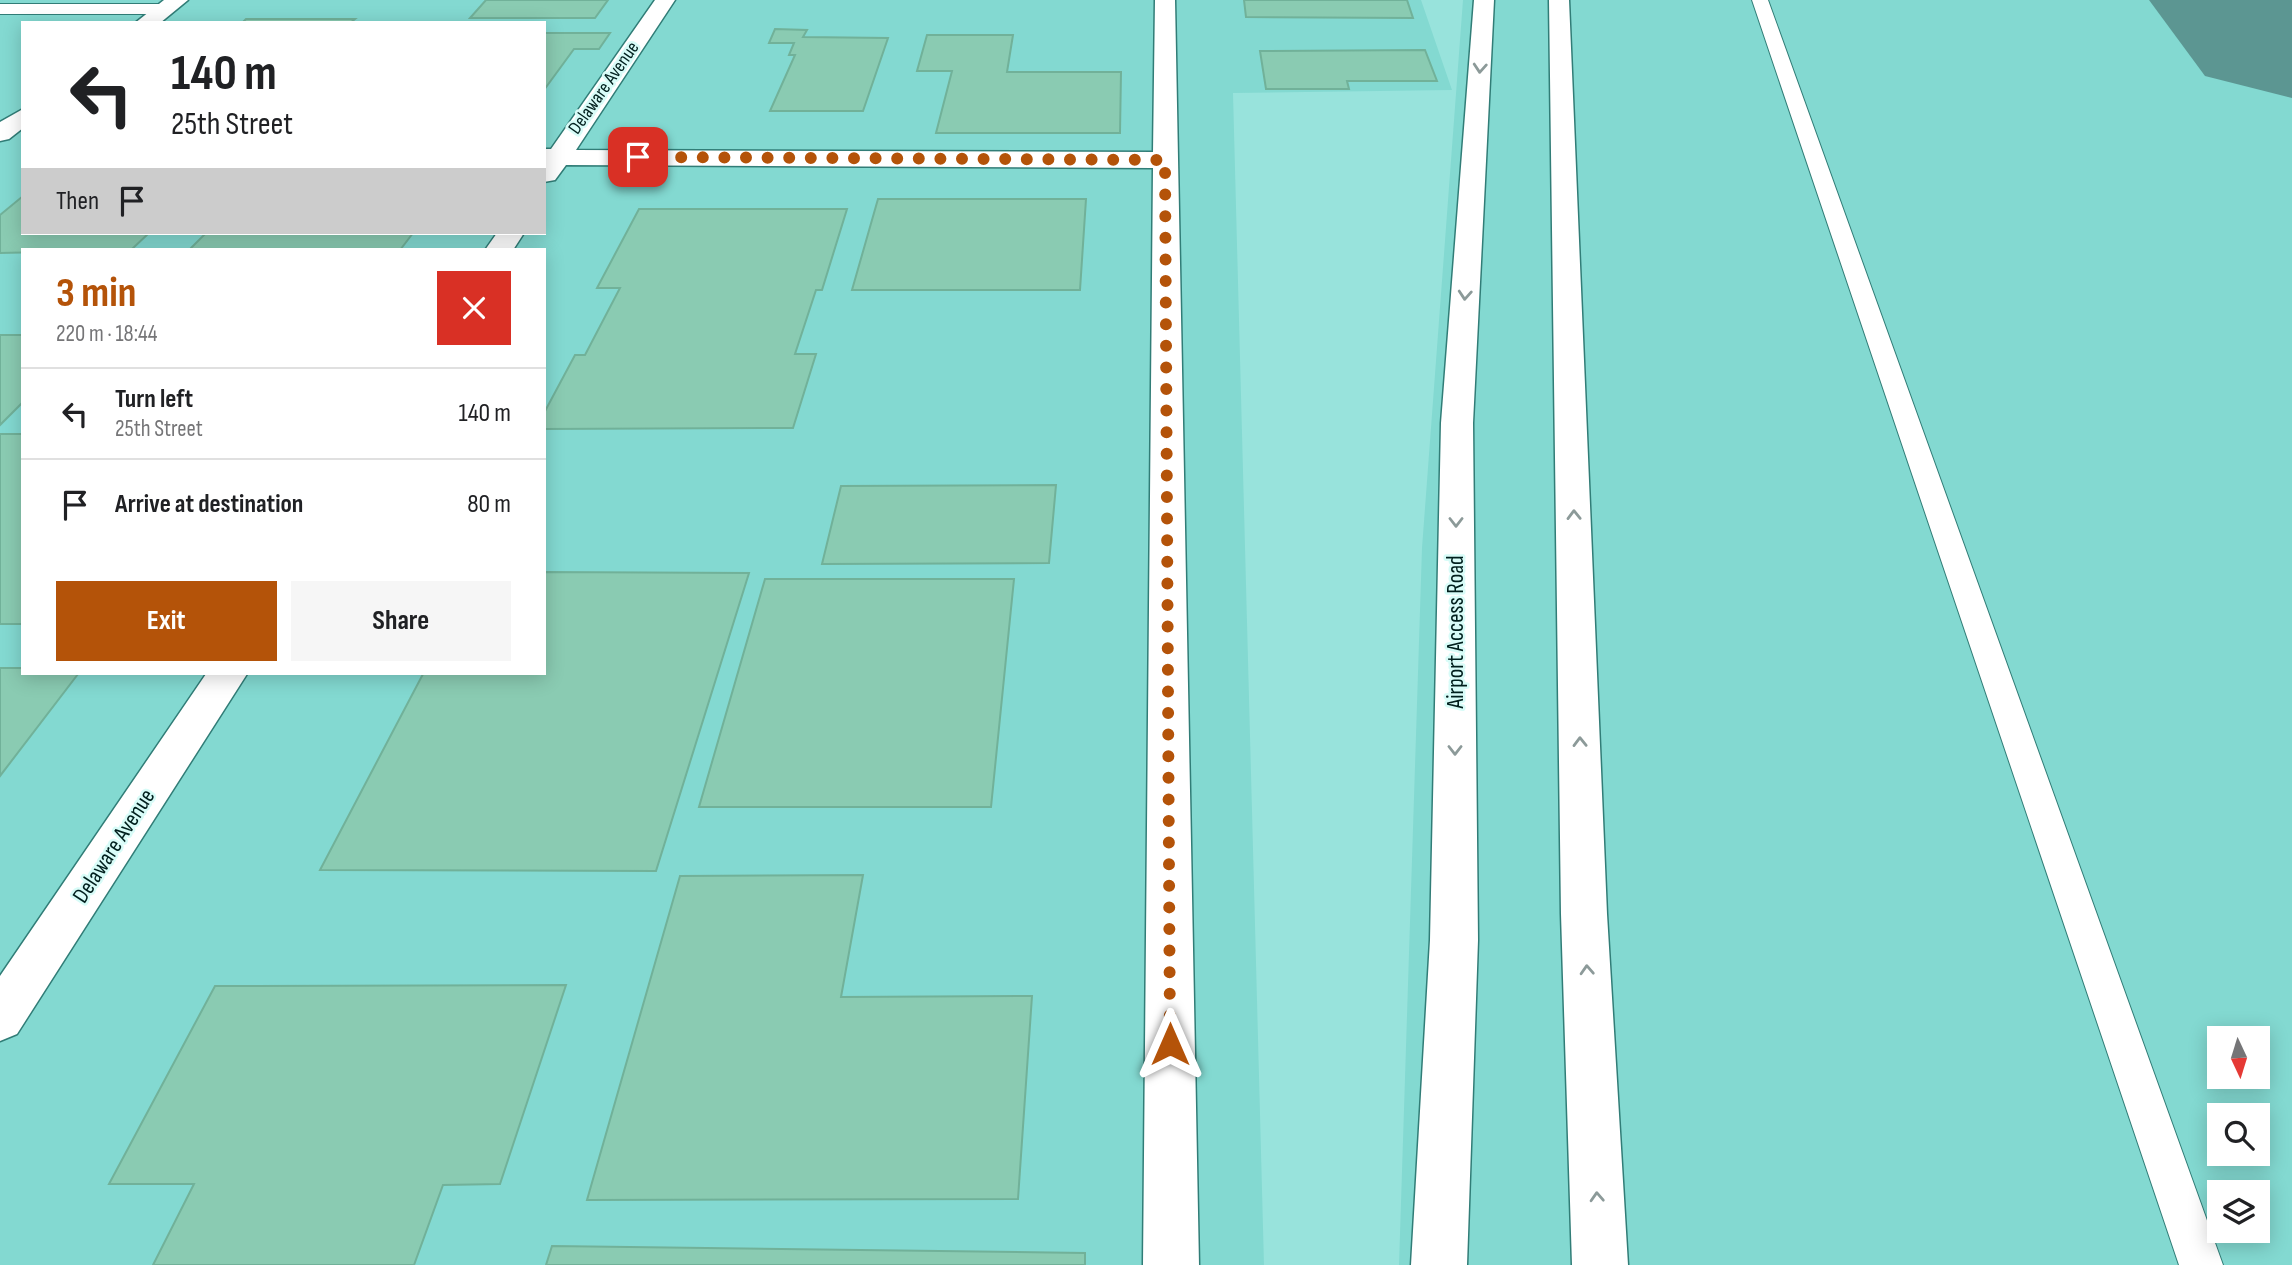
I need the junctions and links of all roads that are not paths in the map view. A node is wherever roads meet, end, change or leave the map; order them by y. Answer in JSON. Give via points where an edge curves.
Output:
{"nodes":[{"id":1,"x":665,"y":0,"type":"edge"},
{"id":2,"x":1165,"y":0,"type":"edge"},
{"id":3,"x":1484,"y":0,"type":"edge"},
{"id":4,"x":1559,"y":0,"type":"edge"},
{"id":5,"x":1760,"y":0,"type":"edge"},
{"id":6,"x":171,"y":5,"type":"edge"},
{"id":7,"x":0,"y":9,"type":"edge"},
{"id":8,"x":149,"y":21,"type":"edge"},
{"id":9,"x":21,"y":119,"type":"edge"},
{"id":10,"x":4,"y":147,"type":"edge"},
{"id":11,"x":1165,"y":160,"type":"junction"},
{"id":12,"x":549,"y":164,"type":"edge"},
{"id":13,"x":226,"y":675,"type":"edge"},
{"id":14,"x":0,"y":1018,"type":"edge"},
{"id":15,"x":1171,"y":1265,"type":"edge"},
{"id":16,"x":1439,"y":1265,"type":"edge"},
{"id":17,"x":1600,"y":1265,"type":"edge"},
{"id":18,"x":2201,"y":1265,"type":"edge"}],
"edges":[{"from":1,"to":12,"type":"main road","name":"Delaware Avenue"},
{"from":2,"to":11,"type":"main road"},
{"from":3,"to":16,"type":"main road","name":"Airport Access Road","one_way":true,"via":[[1457,423],[1454,940]]},
{"from":17,"to":4,"type":"main road","one_way":true,"via":[[1584,914]]},
{"from":5,"to":18,"type":"lane"},
{"from":6,"to":7,"type":"lane"},
{"from":6,"to":8,"type":"main road"},
{"from":9,"to":10,"type":"main road"},
{"from":11,"to":12,"type":"main road"},
{"from":11,"to":15,"type":"main road"},
{"from":13,"to":14,"type":"main road","name":"Delaware Avenue"}]}
